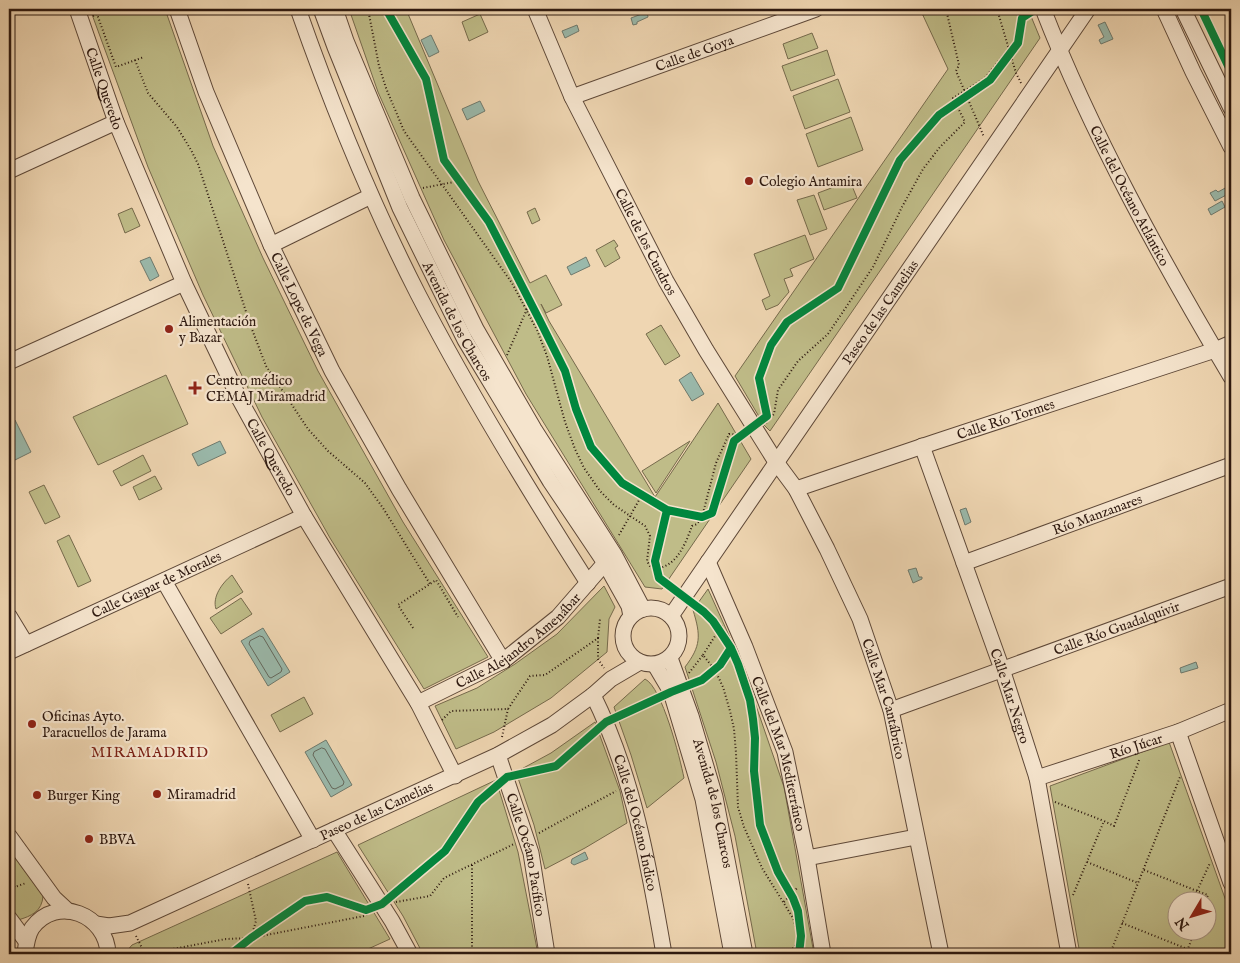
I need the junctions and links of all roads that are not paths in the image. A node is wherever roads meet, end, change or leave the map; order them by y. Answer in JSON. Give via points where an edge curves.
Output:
{"nodes":[{"id":1,"x":178,"y":9,"type":"edge"},
{"id":2,"x":298,"y":9,"type":"edge"},
{"id":3,"x":322,"y":9,"type":"edge"},
{"id":4,"x":335,"y":9,"type":"edge"},
{"id":5,"x":535,"y":9,"type":"edge"},
{"id":6,"x":816,"y":9,"type":"edge"},
{"id":7,"x":1043,"y":9,"type":"edge"},
{"id":8,"x":1078,"y":9,"type":"edge"},
{"id":9,"x":1088,"y":9,"type":"edge"},
{"id":10,"x":1164,"y":9,"type":"edge"},
{"id":11,"x":1183,"y":9,"type":"edge"},
{"id":12,"x":79,"y":14,"type":"edge"},
{"id":13,"x":782,"y":15,"type":"edge"},
{"id":14,"x":1057,"y":46,"type":"junction"},
{"id":15,"x":572,"y":97,"type":"junction"},
{"id":16,"x":1231,"y":108,"type":"edge"},
{"id":17,"x":116,"y":122,"type":"junction"},
{"id":18,"x":1231,"y":147,"type":"edge"},
{"id":19,"x":9,"y":171,"type":"edge"},
{"id":20,"x":371,"y":196,"type":"junction"},
{"id":21,"x":271,"y":245,"type":"junction"},
{"id":22,"x":184,"y":283,"type":"junction"},
{"id":23,"x":1231,"y":343,"type":"edge"},
{"id":24,"x":1215,"y":350,"type":"junction"},
{"id":25,"x":9,"y":362,"type":"edge"},
{"id":26,"x":1231,"y":377,"type":"edge"},
{"id":27,"x":922,"y":446,"type":"junction"},
{"id":28,"x":774,"y":458,"type":"junction"},
{"id":29,"x":1231,"y":465,"type":"edge"},
{"id":30,"x":796,"y":489,"type":"junction"},
{"id":31,"x":304,"y":516,"type":"junction"},
{"id":32,"x":708,"y":562,"type":"junction"},
{"id":33,"x":605,"y":563,"type":"junction"},
{"id":34,"x":964,"y":563,"type":"junction"},
{"id":35,"x":164,"y":581,"type":"junction"},
{"id":36,"x":588,"y":583,"type":"junction"},
{"id":37,"x":1231,"y":586,"type":"edge"},
{"id":38,"x":637,"y":612,"type":"junction"},
{"id":39,"x":668,"y":613,"type":"junction"},
{"id":40,"x":9,"y":616,"type":"edge"},
{"id":41,"x":26,"y":644,"type":"junction"},
{"id":42,"x":626,"y":650,"type":"junction"},
{"id":43,"x":9,"y":652,"type":"edge"},
{"id":44,"x":670,"y":658,"type":"junction"},
{"id":45,"x":503,"y":661,"type":"junction"},
{"id":46,"x":648,"y":664,"type":"junction"},
{"id":47,"x":1002,"y":669,"type":"junction"},
{"id":48,"x":611,"y":679,"type":"junction"},
{"id":49,"x":593,"y":695,"type":"junction"},
{"id":50,"x":418,"y":703,"type":"junction"},
{"id":51,"x":891,"y":710,"type":"junction"},
{"id":52,"x":1231,"y":710,"type":"edge"},
{"id":53,"x":1178,"y":732,"type":"junction"},
{"id":54,"x":498,"y":755,"type":"junction"},
{"id":55,"x":454,"y":776,"type":"junction"},
{"id":56,"x":1038,"y":778,"type":"junction"},
{"id":57,"x":334,"y":830,"type":"junction"},
{"id":58,"x":9,"y":836,"type":"edge"},
{"id":59,"x":916,"y":837,"type":"junction"},
{"id":60,"x":313,"y":840,"type":"junction"},
{"id":61,"x":808,"y":858,"type":"junction"},
{"id":62,"x":1231,"y":883,"type":"edge"},
{"id":63,"x":68,"y":911,"type":"junction"},
{"id":64,"x":9,"y":918,"type":"edge"},
{"id":65,"x":130,"y":922,"type":"junction"},
{"id":66,"x":96,"y":924,"type":"junction"},
{"id":67,"x":26,"y":947,"type":"edge"},
{"id":68,"x":108,"y":953,"type":"edge"},
{"id":69,"x":410,"y":954,"type":"edge"},
{"id":70,"x":547,"y":954,"type":"edge"},
{"id":71,"x":664,"y":954,"type":"edge"},
{"id":72,"x":732,"y":954,"type":"edge"},
{"id":73,"x":745,"y":954,"type":"edge"},
{"id":74,"x":823,"y":954,"type":"edge"},
{"id":75,"x":941,"y":954,"type":"edge"},
{"id":76,"x":1069,"y":954,"type":"edge"}],
"edges":[{"from":1,"to":21,"type":"street","name":"Calle Lope de Vega","via":[[206,92]]},
{"from":2,"to":20,"type":"street","name":"Avenida de los Charcos"},
{"from":3,"to":33,"type":"street","name":"Avenida de los Charcos","via":[[400,208],[465,340],[550,481]]},
{"from":4,"to":38,"type":"street","name":"Avenida de los Charcos","via":[[412,198],[476,330],[609,547]]},
{"from":5,"to":15,"type":"street","name":"Calle de los Cuadros"},
{"from":6,"to":13,"type":"street","name":"Calle de Goya"},
{"from":7,"to":14,"type":"street","name":"Calle del Océano Atlántico"},
{"from":8,"to":14,"type":"street","name":"Paseo de las Camelias"},
{"from":9,"to":14,"type":"street","name":"Paseo de las Camelias"},
{"from":10,"to":18,"type":"street"},
{"from":11,"to":16,"type":"street"},
{"from":12,"to":17,"type":"street","name":"Calle Quevedo"},
{"from":13,"to":15,"type":"street","name":"Calle de Goya"},
{"from":14,"to":24,"type":"street","name":"Calle del Océano Atlántico","via":[[1124,186]]},
{"from":14,"to":28,"type":"street","name":"Paseo de las Camelias"},
{"from":14,"to":28,"type":"street","name":"Paseo de las Camelias","via":[[986,141]]},
{"from":15,"to":28,"type":"street","name":"Calle de los Cuadros","via":[[666,281],[752,430]]},
{"from":17,"to":19,"type":"street"},
{"from":17,"to":22,"type":"street","name":"Calle Quevedo"},
{"from":20,"to":21,"type":"street"},
{"from":20,"to":36,"type":"street","name":"Avenida de los Charcos","via":[[418,294],[511,462]]},
{"from":21,"to":45,"type":"street","name":"Calle Lope de Vega","via":[[332,371]]},
{"from":22,"to":25,"type":"street"},
{"from":22,"to":31,"type":"street","name":"Calle Quevedo","via":[[240,400]]},
{"from":23,"to":24,"type":"street","name":"Calle Río Tormes"},
{"from":24,"to":26,"type":"street","name":"Calle del Océano Atlántico"},
{"from":24,"to":27,"type":"street","name":"Calle Río Tormes"},
{"from":27,"to":30,"type":"street","name":"Calle Río Tormes"},
{"from":27,"to":34,"type":"street","name":"Calle Mar Negro"},
{"from":28,"to":30,"type":"street","name":"Calle Mar Cantábrico"},
{"from":28,"to":32,"type":"street","name":"Paseo de las Camelias"},
{"from":28,"to":39,"type":"street","name":"Paseo de las Camelias"},
{"from":29,"to":34,"type":"street","name":"Río Manzanares"},
{"from":30,"to":51,"type":"street","name":"Calle Mar Cantábrico","via":[[860,619]]},
{"from":31,"to":35,"type":"street","name":"Calle Gaspar de Morales"},
{"from":31,"to":50,"type":"street","name":"Calle Quevedo"},
{"from":32,"to":39,"type":"street","name":"Paseo de las Camelias"},
{"from":32,"to":61,"type":"street","name":"Calle del Mar Mediterráneo","via":[[785,752]]},
{"from":33,"to":36,"type":"street","name":"Calle Alejandro Amenábar"},
{"from":33,"to":38,"type":"street","name":"Avenida de los Charcos","via":[[629,606]]},
{"from":34,"to":47,"type":"street","name":"Calle Mar Negro"},
{"from":35,"to":41,"type":"street","name":"Calle Gaspar de Morales"},
{"from":35,"to":60,"type":"street"},
{"from":36,"to":45,"type":"street","name":"Calle Alejandro Amenábar","via":[[558,617]]},
{"from":37,"to":47,"type":"street","name":"Calle Río Guadalquivir"},
{"from":38,"to":39,"type":"street","via":[[655,608]]},
{"from":38,"to":42,"type":"street","via":[[623,631]]},
{"from":39,"to":44,"type":"street","via":[[680,636]]},
{"from":40,"to":41,"type":"street"},
{"from":41,"to":43,"type":"street","name":"Calle Gaspar de Morales"},
{"from":42,"to":46,"type":"street","via":[[634,659]]},
{"from":42,"to":48,"type":"street"},
{"from":44,"to":46,"type":"street"},
{"from":44,"to":73,"type":"street","name":"Avenida de los Charcos","via":[[692,716],[715,797]]},
{"from":45,"to":50,"type":"street","name":"Calle Alejandro Amenábar"},
{"from":46,"to":48,"type":"street"},
{"from":46,"to":72,"type":"street","name":"Avenida de los Charcos","via":[[664,678],[671,692],[703,799]]},
{"from":47,"to":51,"type":"street","name":"Calle Río Guadalquivir"},
{"from":47,"to":56,"type":"street","name":"Calle Mar Negro"},
{"from":48,"to":49,"type":"street","name":"Paseo de las Camelias"},
{"from":49,"to":54,"type":"street","name":"Paseo de las Camelias","via":[[552,725]]},
{"from":49,"to":71,"type":"street","name":"Calle del Océano Índico","via":[[604,716],[634,802]]},
{"from":50,"to":55,"type":"street","name":"Calle Quevedo"},
{"from":51,"to":59,"type":"street","name":"Calle Mar Cantábrico"},
{"from":52,"to":53,"type":"street","name":"Río Júcar"},
{"from":53,"to":56,"type":"street","name":"Río Júcar"},
{"from":53,"to":62,"type":"street"},
{"from":54,"to":55,"type":"street","name":"Paseo de las Camelias"},
{"from":54,"to":70,"type":"street","name":"Calle Océano Pacífico","via":[[531,853]]},
{"from":55,"to":57,"type":"street","name":"Paseo de las Camelias"},
{"from":56,"to":76,"type":"street","name":"Calle Mar Negro"},
{"from":57,"to":60,"type":"street","name":"Paseo de las Camelias"},
{"from":57,"to":69,"type":"street"},
{"from":58,"to":63,"type":"street","via":[[54,898]]},
{"from":59,"to":61,"type":"street"},
{"from":59,"to":75,"type":"street","name":"Calle Mar Cantábrico"},
{"from":60,"to":65,"type":"street","name":"Paseo de las Camelias"},
{"from":61,"to":74,"type":"street","name":"Calle del Mar Mediterráneo"},
{"from":63,"to":66,"type":"street","via":[[83,915]]},
{"from":63,"to":67,"type":"street","via":[[42,919],[32,928]]},
{"from":64,"to":67,"type":"street"},
{"from":65,"to":66,"type":"street","name":"Paseo de las Camelias","via":[[109,926]]},
{"from":65,"to":68,"type":"street","name":"Paseo de las Camelias","via":[[113,938]]},
{"from":66,"to":68,"type":"street"}]}
